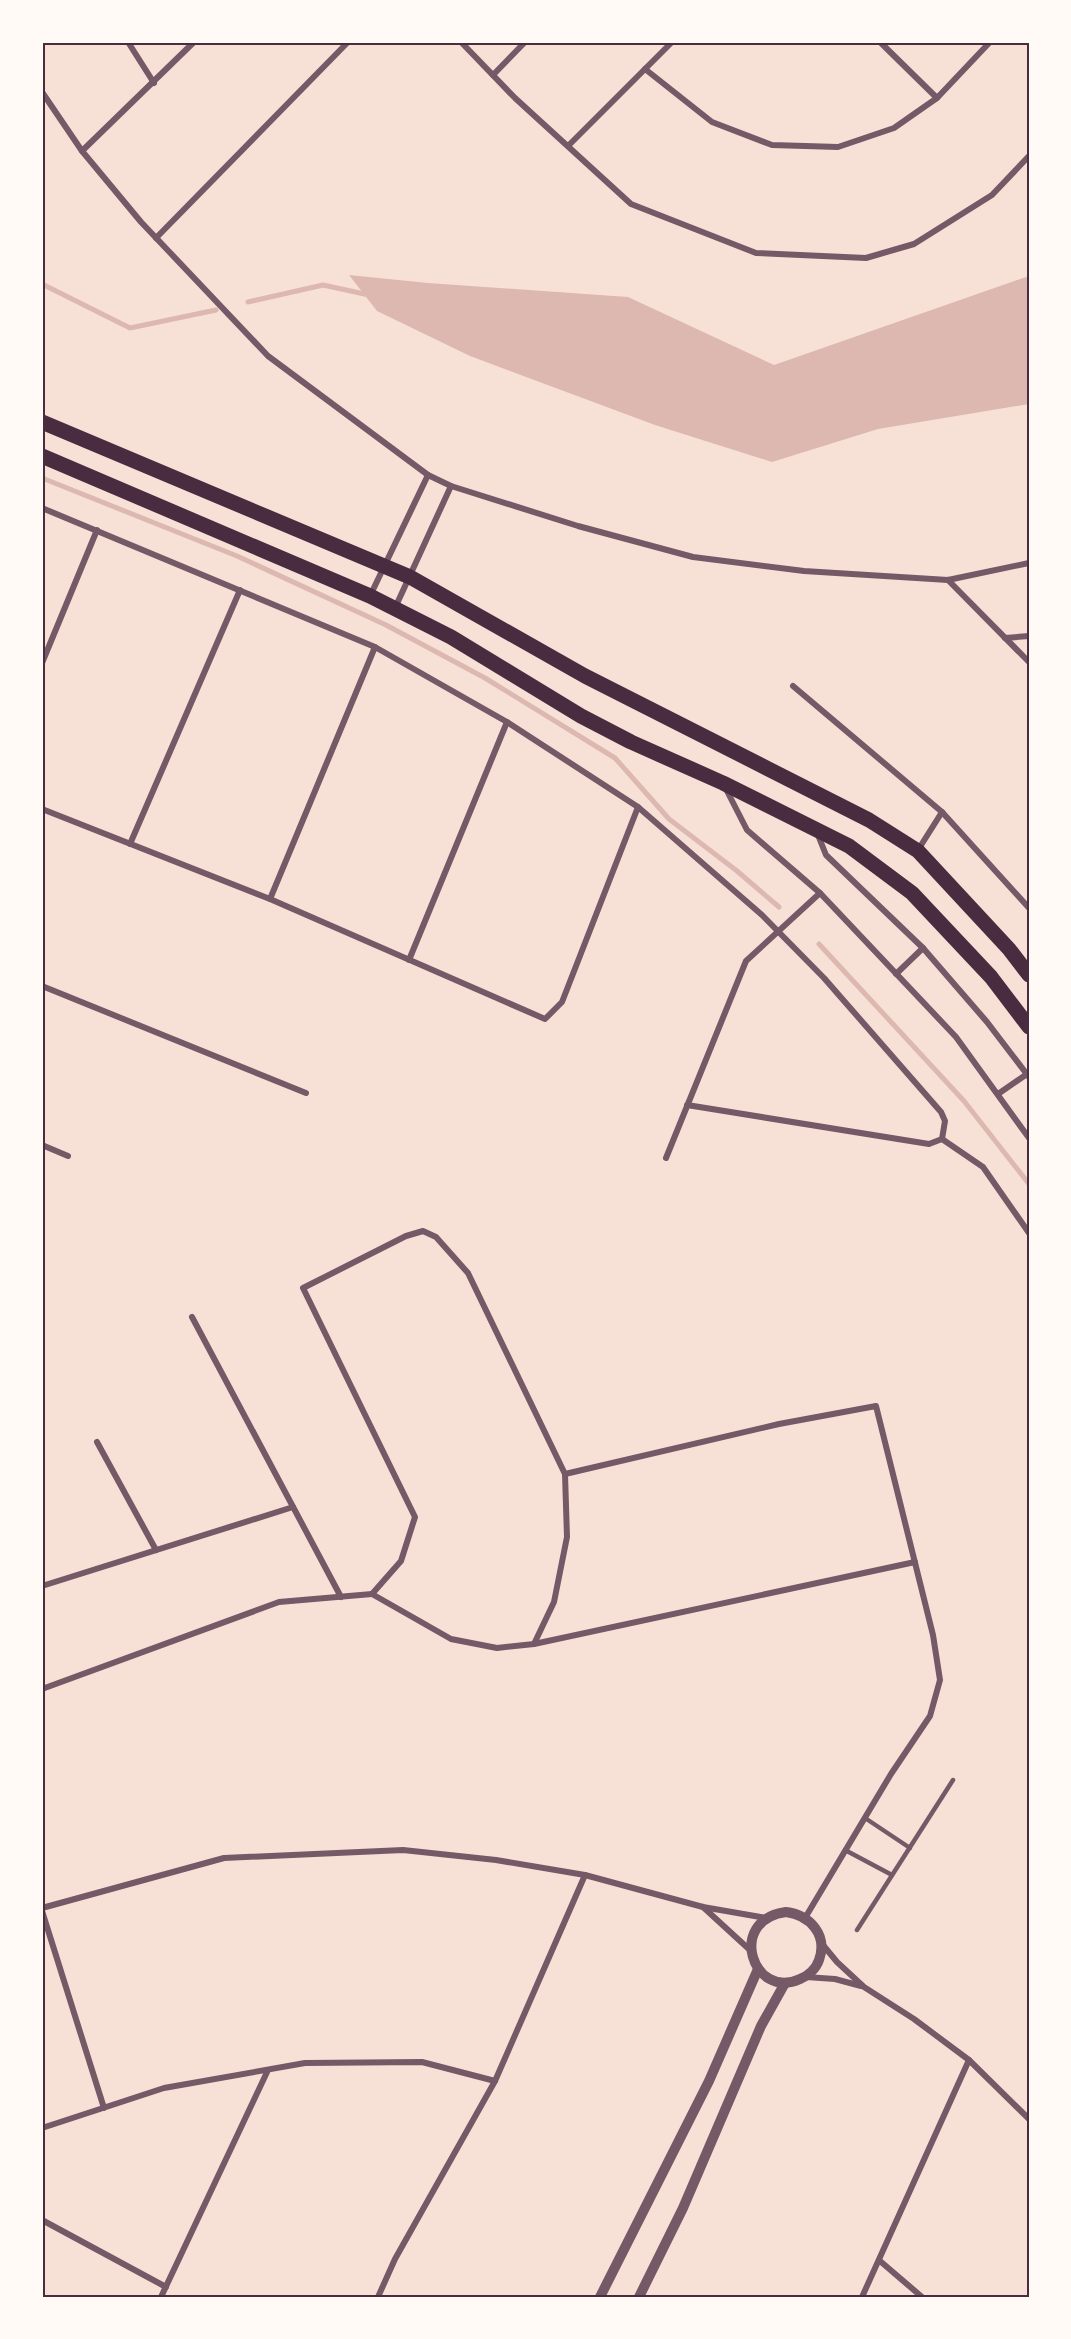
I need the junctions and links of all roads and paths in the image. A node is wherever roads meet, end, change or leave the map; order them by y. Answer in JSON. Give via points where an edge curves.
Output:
{"nodes":[{"id":1,"x":128,"y":42,"type":"edge"},
{"id":2,"x":194,"y":42,"type":"edge"},
{"id":3,"x":348,"y":42,"type":"edge"},
{"id":4,"x":461,"y":42,"type":"edge"},
{"id":5,"x":525,"y":42,"type":"edge"},
{"id":6,"x":672,"y":42,"type":"edge"},
{"id":7,"x":880,"y":42,"type":"edge"},
{"id":8,"x":990,"y":42,"type":"edge"},
{"id":9,"x":645,"y":69,"type":"junction"},
{"id":10,"x":493,"y":75,"type":"junction"},
{"id":11,"x":154,"y":83,"type":"junction"},
{"id":12,"x":42,"y":92,"type":"edge"},
{"id":13,"x":937,"y":98,"type":"junction"},
{"id":14,"x":568,"y":146,"type":"junction"},
{"id":15,"x":82,"y":151,"type":"junction"},
{"id":16,"x":1029,"y":156,"type":"edge"},
{"id":17,"x":156,"y":238,"type":"junction"},
{"id":18,"x":42,"y":422,"type":"edge"},
{"id":19,"x":42,"y":456,"type":"edge"},
{"id":20,"x":428,"y":475,"type":"junction"},
{"id":21,"x":451,"y":486,"type":"junction"},
{"id":22,"x":42,"y":508,"type":"edge"},
{"id":23,"x":97,"y":530,"type":"junction"},
{"id":24,"x":1029,"y":563,"type":"edge"},
{"id":25,"x":383,"y":565,"type":"junction"},
{"id":26,"x":410,"y":577,"type":"junction"},
{"id":27,"x":948,"y":580,"type":"junction"},
{"id":28,"x":240,"y":590,"type":"junction"},
{"id":29,"x":370,"y":596,"type":"junction"},
{"id":30,"x":395,"y":609,"type":"junction"},
{"id":31,"x":1029,"y":636,"type":"edge"},
{"id":32,"x":1005,"y":638,"type":"junction"},
{"id":33,"x":375,"y":647,"type":"junction"},
{"id":34,"x":1029,"y":662,"type":"edge"},
{"id":35,"x":42,"y":663,"type":"edge"},
{"id":36,"x":793,"y":686,"type":"dead end"},
{"id":37,"x":507,"y":722,"type":"junction"},
{"id":38,"x":723,"y":783,"type":"junction"},
{"id":39,"x":638,"y":807,"type":"junction"},
{"id":40,"x":42,"y":809,"type":"edge"},
{"id":41,"x":942,"y":812,"type":"junction"},
{"id":42,"x":815,"y":828,"type":"junction"},
{"id":43,"x":130,"y":844,"type":"junction"},
{"id":44,"x":918,"y":850,"type":"junction"},
{"id":45,"x":820,"y":893,"type":"junction"},
{"id":46,"x":270,"y":898,"type":"junction"},
{"id":47,"x":1029,"y":908,"type":"edge"},
{"id":48,"x":780,"y":932,"type":"junction"},
{"id":49,"x":922,"y":948,"type":"junction"},
{"id":50,"x":409,"y":960,"type":"junction"},
{"id":51,"x":896,"y":974,"type":"junction"},
{"id":52,"x":1029,"y":975,"type":"edge"},
{"id":53,"x":42,"y":986,"type":"edge"},
{"id":54,"x":1029,"y":1027,"type":"edge"},
{"id":55,"x":1028,"y":1076,"type":"edge"},
{"id":56,"x":306,"y":1093,"type":"dead end"},
{"id":57,"x":998,"y":1094,"type":"junction"},
{"id":58,"x":687,"y":1105,"type":"junction"},
{"id":59,"x":1029,"y":1138,"type":"edge"},
{"id":60,"x":942,"y":1139,"type":"junction"},
{"id":61,"x":42,"y":1145,"type":"edge"},
{"id":62,"x":68,"y":1156,"type":"dead end"},
{"id":63,"x":666,"y":1158,"type":"dead end"},
{"id":64,"x":1029,"y":1233,"type":"edge"},
{"id":65,"x":192,"y":1317,"type":"dead end"},
{"id":66,"x":97,"y":1442,"type":"dead end"},
{"id":67,"x":565,"y":1474,"type":"junction"},
{"id":68,"x":293,"y":1507,"type":"junction"},
{"id":69,"x":156,"y":1550,"type":"junction"},
{"id":70,"x":915,"y":1562,"type":"junction"},
{"id":71,"x":42,"y":1586,"type":"edge"},
{"id":72,"x":372,"y":1594,"type":"junction"},
{"id":73,"x":341,"y":1597,"type":"junction"},
{"id":74,"x":534,"y":1644,"type":"junction"},
{"id":75,"x":42,"y":1689,"type":"edge"},
{"id":76,"x":953,"y":1780,"type":"dead end"},
{"id":77,"x":865,"y":1818,"type":"junction"},
{"id":78,"x":910,"y":1848,"type":"junction"},
{"id":79,"x":845,"y":1850,"type":"junction"},
{"id":80,"x":585,"y":1875,"type":"junction"},
{"id":81,"x":892,"y":1875,"type":"junction"},
{"id":82,"x":703,"y":1907,"type":"junction"},
{"id":83,"x":42,"y":1910,"type":"edge"},
{"id":84,"x":805,"y":1917,"type":"junction"},
{"id":85,"x":766,"y":1918,"type":"junction"},
{"id":86,"x":856,"y":1930,"type":"dead end"},
{"id":87,"x":823,"y":1945,"type":"junction"},
{"id":88,"x":751,"y":1951,"type":"junction"},
{"id":89,"x":758,"y":1970,"type":"junction"},
{"id":90,"x":805,"y":1977,"type":"junction"},
{"id":91,"x":785,"y":1983,"type":"junction"},
{"id":92,"x":864,"y":1988,"type":"junction"},
{"id":93,"x":969,"y":2060,"type":"junction"},
{"id":94,"x":268,"y":2070,"type":"junction"},
{"id":95,"x":495,"y":2081,"type":"junction"},
{"id":96,"x":104,"y":2108,"type":"junction"},
{"id":97,"x":1029,"y":2119,"type":"edge"},
{"id":98,"x":42,"y":2128,"type":"edge"},
{"id":99,"x":42,"y":2220,"type":"edge"},
{"id":100,"x":880,"y":2261,"type":"junction"},
{"id":101,"x":166,"y":2287,"type":"junction"},
{"id":102,"x":161,"y":2297,"type":"edge"},
{"id":103,"x":378,"y":2297,"type":"edge"},
{"id":104,"x":600,"y":2297,"type":"edge"},
{"id":105,"x":639,"y":2297,"type":"edge"},
{"id":106,"x":862,"y":2297,"type":"edge"},
{"id":107,"x":922,"y":2297,"type":"edge"}],
"edges":[{"from":1,"to":11,"type":"street"},
{"from":2,"to":11,"type":"street"},
{"from":3,"to":17,"type":"street"},
{"from":4,"to":10,"type":"street"},
{"from":5,"to":10,"type":"street"},
{"from":6,"to":9,"type":"street"},
{"from":7,"to":13,"type":"street"},
{"from":8,"to":13,"type":"street"},
{"from":9,"to":13,"type":"street","via":[[712,122],[772,145],[838,147],[894,128]]},
{"from":9,"to":14,"type":"street"},
{"from":10,"to":14,"type":"street"},
{"from":11,"to":15,"type":"street"},
{"from":12,"to":15,"type":"street"},
{"from":14,"to":16,"type":"street","via":[[631,204],[756,253],[866,258],[914,244],[992,195]]},
{"from":15,"to":17,"type":"street"},
{"from":17,"to":20,"type":"street","via":[[268,356]]},
{"from":18,"to":25,"type":"main road"},
{"from":19,"to":29,"type":"main road"},
{"from":20,"to":21,"type":"street"},
{"from":20,"to":25,"type":"street"},
{"from":21,"to":26,"type":"street"},
{"from":21,"to":27,"type":"street","via":[[693,557],[804,571]]},
{"from":22,"to":23,"type":"street"},
{"from":23,"to":28,"type":"street"},
{"from":23,"to":35,"type":"street"},
{"from":24,"to":27,"type":"street"},
{"from":25,"to":26,"type":"main road"},
{"from":25,"to":29,"type":"street"},
{"from":26,"to":30,"type":"street"},
{"from":26,"to":44,"type":"main road","via":[[585,676],[869,820]]},
{"from":27,"to":32,"type":"street"},
{"from":28,"to":33,"type":"street"},
{"from":28,"to":43,"type":"street"},
{"from":29,"to":30,"type":"main road"},
{"from":30,"to":38,"type":"main road","via":[[451,637],[581,716]]},
{"from":31,"to":32,"type":"street"},
{"from":32,"to":34,"type":"street"},
{"from":33,"to":37,"type":"street"},
{"from":33,"to":46,"type":"street"},
{"from":36,"to":41,"type":"street"},
{"from":37,"to":39,"type":"street"},
{"from":37,"to":50,"type":"street"},
{"from":38,"to":42,"type":"main road"},
{"from":38,"to":45,"type":"street","via":[[747,830]]},
{"from":39,"to":48,"type":"street"},
{"from":39,"to":50,"type":"street","via":[[561,1002],[545,1019]]},
{"from":40,"to":43,"type":"street"},
{"from":41,"to":44,"type":"street"},
{"from":41,"to":47,"type":"street"},
{"from":42,"to":49,"type":"street","via":[[826,855]]},
{"from":42,"to":54,"type":"main road","via":[[849,846],[912,893],[991,977]]},
{"from":43,"to":46,"type":"street"},
{"from":44,"to":52,"type":"main road"},
{"from":45,"to":48,"type":"street"},
{"from":45,"to":51,"type":"street"},
{"from":46,"to":50,"type":"street"},
{"from":48,"to":58,"type":"street","via":[[746,961]]},
{"from":48,"to":60,"type":"street","via":[[940,1112],[945,1121]]},
{"from":49,"to":51,"type":"street"},
{"from":49,"to":55,"type":"street"},
{"from":51,"to":57,"type":"street","via":[[956,1037]]},
{"from":53,"to":56,"type":"street"},
{"from":55,"to":57,"type":"street"},
{"from":57,"to":59,"type":"street"},
{"from":58,"to":60,"type":"street","via":[[928,1144]]},
{"from":58,"to":63,"type":"street"},
{"from":60,"to":64,"type":"street","via":[[983,1167]]},
{"from":61,"to":62,"type":"street"},
{"from":65,"to":68,"type":"street"},
{"from":66,"to":69,"type":"street"},
{"from":67,"to":70,"type":"street","via":[[778,1424],[876,1406]]},
{"from":67,"to":72,"type":"street","via":[[468,1272],[436,1237],[423,1231],[406,1236],[303,1287],[415,1517],[401,1561]]},
{"from":67,"to":74,"type":"street","via":[[567,1537],[554,1602]]},
{"from":68,"to":69,"type":"street"},
{"from":68,"to":73,"type":"street"},
{"from":69,"to":71,"type":"street"},
{"from":70,"to":74,"type":"street"},
{"from":70,"to":77,"type":"street","via":[[940,1680],[930,1716]]},
{"from":72,"to":73,"type":"street"},
{"from":72,"to":74,"type":"street","via":[[451,1639],[497,1648]]},
{"from":73,"to":75,"type":"street","via":[[279,1602]]},
{"from":76,"to":78,"type":"lane"},
{"from":77,"to":78,"type":"lane"},
{"from":77,"to":79,"type":"street"},
{"from":78,"to":81,"type":"lane"},
{"from":79,"to":81,"type":"lane"},
{"from":79,"to":84,"type":"street"},
{"from":80,"to":82,"type":"street"},
{"from":80,"to":83,"type":"street","via":[[403,1850],[224,1858]]},
{"from":80,"to":95,"type":"street"},
{"from":81,"to":86,"type":"lane"},
{"from":82,"to":85,"type":"street"},
{"from":82,"to":88,"type":"street"},
{"from":83,"to":96,"type":"street"},
{"from":84,"to":85,"type":"street","via":[[786,1912]]},
{"from":84,"to":87,"type":"street"},
{"from":85,"to":88,"type":"street","via":[[754,1932]]},
{"from":87,"to":90,"type":"street","via":[[819,1962]]},
{"from":87,"to":92,"type":"street"},
{"from":88,"to":89,"type":"street"},
{"from":89,"to":91,"type":"street"},
{"from":89,"to":104,"type":"street","via":[[709,2081]]},
{"from":90,"to":91,"type":"street"},
{"from":90,"to":92,"type":"street","via":[[835,1979]]},
{"from":91,"to":105,"type":"street","via":[[761,2025]]},
{"from":92,"to":93,"type":"street"},
{"from":93,"to":97,"type":"street"},
{"from":93,"to":100,"type":"street"},
{"from":94,"to":95,"type":"street","via":[[305,2063],[422,2062]]},
{"from":94,"to":96,"type":"street","via":[[164,2088]]},
{"from":94,"to":101,"type":"street"},
{"from":95,"to":103,"type":"street","via":[[395,2259]]},
{"from":96,"to":98,"type":"street"},
{"from":99,"to":101,"type":"street"},
{"from":100,"to":106,"type":"street"},
{"from":100,"to":107,"type":"street"},
{"from":101,"to":102,"type":"street"}]}
